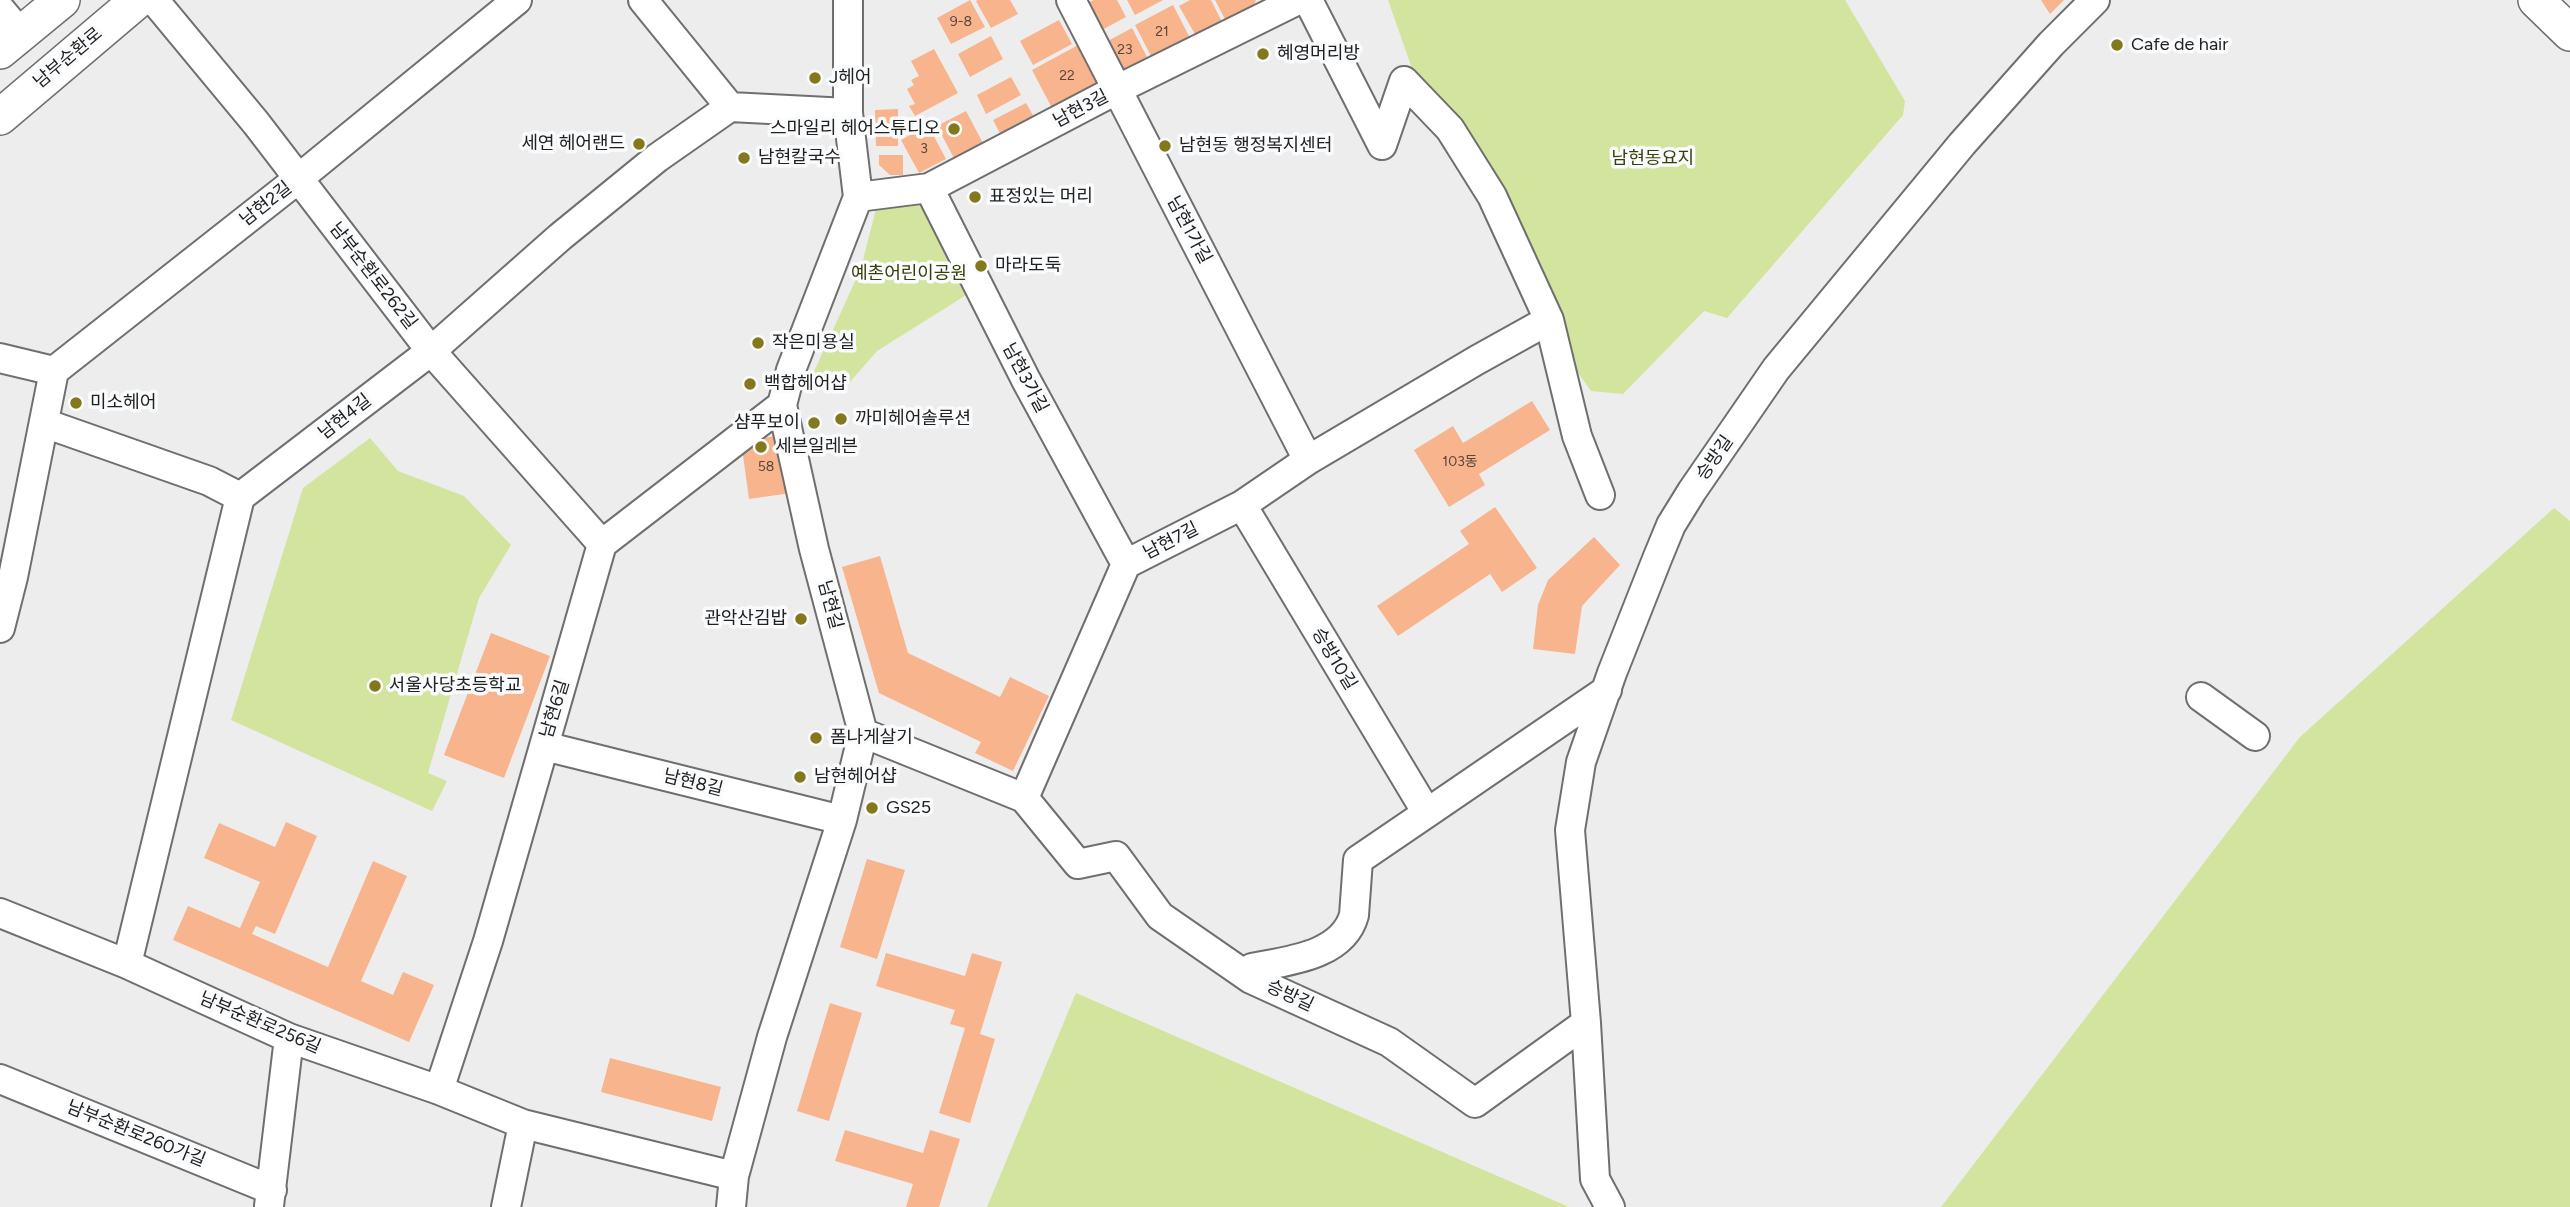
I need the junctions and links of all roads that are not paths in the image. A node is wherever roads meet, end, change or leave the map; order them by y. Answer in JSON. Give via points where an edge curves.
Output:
{"nodes":[{"id":1,"x":62,"y":0,"type":"edge"},
{"id":2,"x":138,"y":0,"type":"edge"},
{"id":3,"x":153,"y":0,"type":"edge"},
{"id":4,"x":517,"y":0,"type":"edge"},
{"id":5,"x":643,"y":0,"type":"edge"},
{"id":6,"x":848,"y":0,"type":"edge"},
{"id":7,"x":1071,"y":0,"type":"edge"},
{"id":8,"x":1308,"y":0,"type":"edge"},
{"id":9,"x":2095,"y":0,"type":"edge"},
{"id":10,"x":2536,"y":0,"type":"edge"},
{"id":11,"x":1282,"y":3,"type":"edge"},
{"id":12,"x":7,"y":31,"type":"edge"},
{"id":13,"x":2570,"y":33,"type":"edge"},
{"id":14,"x":1116,"y":90,"type":"junction"},
{"id":15,"x":730,"y":107,"type":"junction"},
{"id":16,"x":848,"y":113,"type":"junction"},
{"id":17,"x":0,"y":117,"type":"edge"},
{"id":18,"x":298,"y":179,"type":"junction"},
{"id":19,"x":929,"y":188,"type":"junction"},
{"id":20,"x":858,"y":197,"type":"junction"},
{"id":21,"x":1549,"y":320,"type":"junction"},
{"id":22,"x":431,"y":351,"type":"junction"},
{"id":23,"x":0,"y":358,"type":"edge"},
{"id":24,"x":54,"y":371,"type":"junction"},
{"id":25,"x":782,"y":405,"type":"junction"},
{"id":26,"x":44,"y":423,"type":"junction"},
{"id":27,"x":1308,"y":460,"type":"junction"},
{"id":28,"x":1600,"y":495,"type":"dead end"},
{"id":29,"x":240,"y":497,"type":"junction"},
{"id":30,"x":1242,"y":505,"type":"junction"},
{"id":31,"x":602,"y":544,"type":"junction"},
{"id":32,"x":1126,"y":565,"type":"junction"},
{"id":33,"x":0,"y":628,"type":"edge"},
{"id":34,"x":1607,"y":690,"type":"junction"},
{"id":35,"x":2201,"y":696,"type":"dead end"},
{"id":36,"x":863,"y":733,"type":"junction"},
{"id":37,"x":2255,"y":736,"type":"dead end"},
{"id":38,"x":544,"y":746,"type":"junction"},
{"id":39,"x":1024,"y":798,"type":"junction"},
{"id":40,"x":1427,"y":813,"type":"junction"},
{"id":41,"x":842,"y":820,"type":"junction"},
{"id":42,"x":0,"y":914,"type":"edge"},
{"id":43,"x":127,"y":964,"type":"junction"},
{"id":44,"x":1252,"y":968,"type":"dead end"},
{"id":45,"x":1586,"y":1023,"type":"junction"},
{"id":46,"x":289,"y":1038,"type":"junction"},
{"id":47,"x":0,"y":1079,"type":"edge"},
{"id":48,"x":439,"y":1090,"type":"junction"},
{"id":49,"x":523,"y":1124,"type":"junction"},
{"id":50,"x":734,"y":1176,"type":"junction"},
{"id":51,"x":270,"y":1198,"type":"edge"},
{"id":52,"x":506,"y":1207,"type":"edge"},
{"id":53,"x":732,"y":1207,"type":"edge"},
{"id":54,"x":1611,"y":1207,"type":"edge"}],
"edges":[{"from":1,"to":12,"type":"main road"},
{"from":2,"to":17,"type":"main road","name":"남부순환로"},
{"from":3,"to":18,"type":"street","name":"남부순환로262길"},
{"from":4,"to":18,"type":"street","name":"남현2길"},
{"from":5,"to":15,"type":"street"},
{"from":6,"to":16,"type":"street","name":"남현길"},
{"from":7,"to":14,"type":"street","name":"남현1가길"},
{"from":8,"to":21,"type":"street","via":[[1382,145],[1404,81],[1450,129],[1492,196]]},
{"from":9,"to":34,"type":"street","name":"승방길","via":[[1962,144],[1776,369],[1671,525]]},
{"from":10,"to":13,"type":"main road"},
{"from":11,"to":14,"type":"street","name":"남현3길"},
{"from":14,"to":19,"type":"street","name":"남현3길"},
{"from":14,"to":27,"type":"street","name":"남현1가길"},
{"from":15,"to":16,"type":"street"},
{"from":15,"to":22,"type":"street","name":"남현4길","via":[[675,144],[560,237]]},
{"from":16,"to":20,"type":"street","name":"남현길"},
{"from":18,"to":22,"type":"street","name":"남부순환로262길"},
{"from":18,"to":24,"type":"street","name":"남현2길"},
{"from":19,"to":20,"type":"street","name":"남현3길"},
{"from":19,"to":32,"type":"street","name":"남현3가길"},
{"from":20,"to":25,"type":"street","name":"남현길","via":[[790,370]]},
{"from":21,"to":27,"type":"street","name":"남현7길"},
{"from":21,"to":28,"type":"street","via":[[1577,436]]},
{"from":22,"to":29,"type":"street","name":"남현4길"},
{"from":22,"to":31,"type":"street","name":"남부순환로262길"},
{"from":23,"to":24,"type":"street"},
{"from":24,"to":26,"type":"street"},
{"from":25,"to":31,"type":"street"},
{"from":25,"to":36,"type":"street","name":"남현길"},
{"from":26,"to":29,"type":"street","via":[[209,481]]},
{"from":26,"to":33,"type":"street"},
{"from":27,"to":30,"type":"street","name":"남현7길"},
{"from":29,"to":43,"type":"street"},
{"from":30,"to":32,"type":"street","name":"남현7길"},
{"from":30,"to":40,"type":"street","name":"승방10길"},
{"from":31,"to":38,"type":"street","name":"남현6길"},
{"from":32,"to":39,"type":"street","name":"남현7길"},
{"from":34,"to":40,"type":"street"},
{"from":34,"to":45,"type":"street","name":"승방길","via":[[1581,762],[1570,830]]},
{"from":35,"to":37,"type":"street"},
{"from":36,"to":39,"type":"street"},
{"from":36,"to":41,"type":"street","name":"남현길"},
{"from":38,"to":41,"type":"street","name":"남현8길"},
{"from":38,"to":48,"type":"street","name":"남현6길"},
{"from":39,"to":45,"type":"street","name":"승방길","via":[[1078,864],[1116,856],[1160,916],[1251,979],[1389,1042],[1475,1103]]},
{"from":40,"to":44,"type":"street","via":[[1358,860],[1351,923],[1335,940],[1309,957]]},
{"from":41,"to":50,"type":"street","name":"남현길","via":[[772,1037]]},
{"from":42,"to":43,"type":"street","name":"남부순환로256길"},
{"from":43,"to":46,"type":"street","name":"남부순환로256길"},
{"from":45,"to":54,"type":"street","name":"승방길","via":[[1595,1179]]},
{"from":46,"to":48,"type":"street","name":"남부순환로256길"},
{"from":46,"to":51,"type":"street"},
{"from":47,"to":51,"type":"street","name":"남부순환로260가길"},
{"from":48,"to":49,"type":"street","name":"남부순환로256길"},
{"from":49,"to":50,"type":"street","name":"남부순환로256길"},
{"from":49,"to":52,"type":"street"},
{"from":50,"to":53,"type":"street","name":"남현길"}]}
